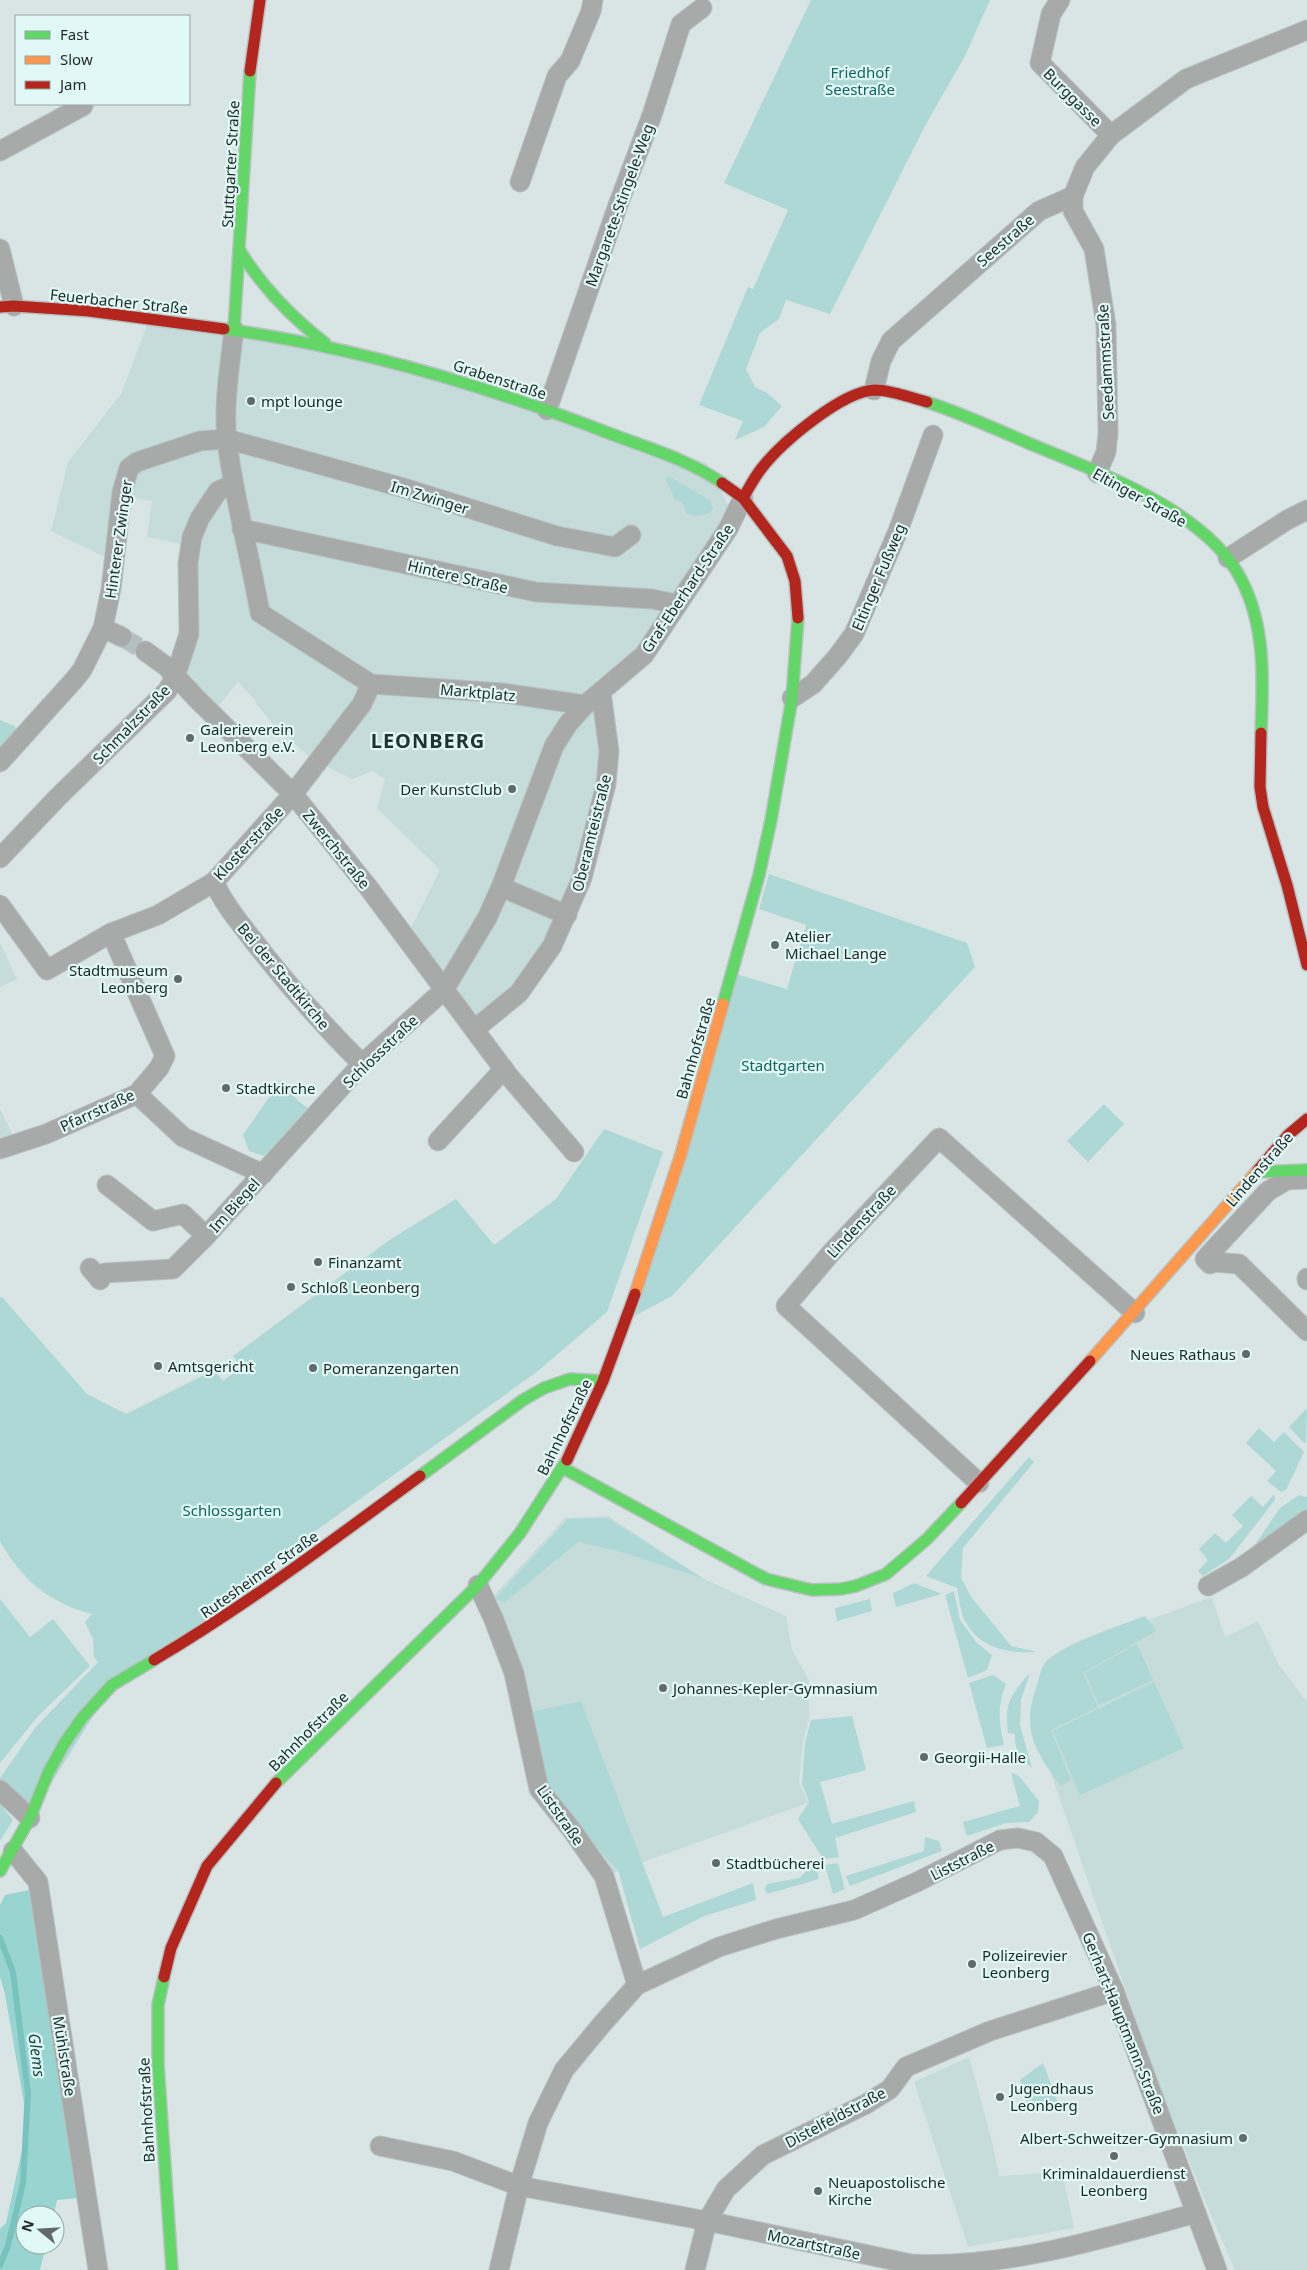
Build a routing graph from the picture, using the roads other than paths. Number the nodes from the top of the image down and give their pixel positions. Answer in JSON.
{"nodes":[{"id":1,"x":260,"y":0,"type":"edge"},
{"id":2,"x":593,"y":0,"type":"edge"},
{"id":3,"x":1060,"y":0,"type":"edge"},
{"id":4,"x":702,"y":8,"type":"dead end"},
{"id":5,"x":1307,"y":31,"type":"edge"},
{"id":6,"x":83,"y":106,"type":"dead end"},
{"id":7,"x":1111,"y":135,"type":"junction"},
{"id":8,"x":0,"y":151,"type":"edge"},
{"id":9,"x":520,"y":182,"type":"dead end"},
{"id":10,"x":1073,"y":196,"type":"junction"},
{"id":11,"x":0,"y":249,"type":"edge"},
{"id":12,"x":240,"y":251,"type":"junction"},
{"id":13,"x":7,"y":306,"type":"edge"},
{"id":14,"x":234,"y":330,"type":"junction"},
{"id":15,"x":331,"y":348,"type":"junction"},
{"id":16,"x":874,"y":390,"type":"junction"},
{"id":17,"x":547,"y":410,"type":"junction"},
{"id":18,"x":933,"y":435,"type":"dead end"},
{"id":19,"x":227,"y":439,"type":"junction"},
{"id":20,"x":1097,"y":473,"type":"junction"},
{"id":21,"x":234,"y":484,"type":"junction"},
{"id":22,"x":743,"y":498,"type":"junction"},
{"id":23,"x":1307,"y":510,"type":"edge"},
{"id":24,"x":251,"y":531,"type":"junction"},
{"id":25,"x":631,"y":535,"type":"dead end"},
{"id":26,"x":1228,"y":558,"type":"junction"},
{"id":27,"x":677,"y":604,"type":"junction"},
{"id":28,"x":101,"y":632,"type":"junction"},
{"id":29,"x":122,"y":637,"type":"tunnel mouth"},
{"id":30,"x":145,"y":651,"type":"tunnel mouth"},
{"id":31,"x":175,"y":676,"type":"junction"},
{"id":32,"x":371,"y":684,"type":"junction"},
{"id":33,"x":601,"y":692,"type":"junction"},
{"id":34,"x":792,"y":698,"type":"junction"},
{"id":35,"x":586,"y":705,"type":"junction"},
{"id":36,"x":0,"y":762,"type":"edge"},
{"id":37,"x":293,"y":794,"type":"junction"},
{"id":38,"x":0,"y":858,"type":"edge"},
{"id":39,"x":214,"y":882,"type":"junction"},
{"id":40,"x":501,"y":887,"type":"junction"},
{"id":41,"x":0,"y":906,"type":"edge"},
{"id":42,"x":567,"y":915,"type":"junction"},
{"id":43,"x":111,"y":933,"type":"junction"},
{"id":44,"x":1307,"y":965,"type":"edge"},
{"id":45,"x":444,"y":990,"type":"junction"},
{"id":46,"x":476,"y":1030,"type":"junction"},
{"id":47,"x":362,"y":1064,"type":"junction"},
{"id":48,"x":504,"y":1069,"type":"junction"},
{"id":49,"x":137,"y":1094,"type":"junction"},
{"id":50,"x":1307,"y":1119,"type":"edge"},
{"id":51,"x":438,"y":1141,"type":"dead end"},
{"id":52,"x":0,"y":1150,"type":"edge"},
{"id":53,"x":574,"y":1152,"type":"dead end"},
{"id":54,"x":1307,"y":1170,"type":"edge"},
{"id":55,"x":1256,"y":1172,"type":"junction"},
{"id":56,"x":263,"y":1174,"type":"junction"},
{"id":57,"x":1307,"y":1179,"type":"edge"},
{"id":58,"x":107,"y":1185,"type":"dead end"},
{"id":59,"x":206,"y":1236,"type":"junction"},
{"id":60,"x":90,"y":1268,"type":"dead end"},
{"id":61,"x":1135,"y":1312,"type":"junction"},
{"id":62,"x":1307,"y":1331,"type":"edge"},
{"id":63,"x":603,"y":1381,"type":"junction"},
{"id":64,"x":563,"y":1468,"type":"junction"},
{"id":65,"x":979,"y":1483,"type":"junction"},
{"id":66,"x":1307,"y":1520,"type":"edge"},
{"id":67,"x":478,"y":1585,"type":"junction"},
{"id":68,"x":1208,"y":1586,"type":"dead end"},
{"id":69,"x":0,"y":1790,"type":"edge"},
{"id":70,"x":30,"y":1818,"type":"junction"},
{"id":71,"x":1036,"y":1842,"type":"joint"},
{"id":72,"x":13,"y":1851,"type":"junction"},
{"id":73,"x":0,"y":1871,"type":"edge"},
{"id":74,"x":637,"y":1985,"type":"junction"},
{"id":75,"x":1114,"y":1991,"type":"junction"},
{"id":76,"x":380,"y":2146,"type":"dead end"},
{"id":77,"x":519,"y":2186,"type":"junction"},
{"id":78,"x":1196,"y":2212,"type":"junction"},
{"id":79,"x":707,"y":2221,"type":"junction"},
{"id":80,"x":98,"y":2270,"type":"edge"},
{"id":81,"x":172,"y":2270,"type":"edge"},
{"id":82,"x":499,"y":2270,"type":"edge"},
{"id":83,"x":695,"y":2270,"type":"edge"},
{"id":84,"x":1218,"y":2270,"type":"edge"}],
"edges":[{"from":1,"to":12,"type":"street","name":"Stuttgarter Straße"},
{"from":2,"to":9,"type":"street"},
{"from":3,"to":7,"type":"street","name":"Burggasse"},
{"from":4,"to":17,"type":"street","name":"Margarete-Stingele-Weg"},
{"from":5,"to":7,"type":"street"},
{"from":6,"to":8,"type":"street"},
{"from":7,"to":10,"type":"street"},
{"from":10,"to":16,"type":"street","name":"Seestraße"},
{"from":10,"to":20,"type":"street","name":"Seedammstraße"},
{"from":11,"to":13,"type":"street"},
{"from":12,"to":14,"type":"street","name":"Stuttgarter Straße"},
{"from":12,"to":15,"type":"street"},
{"from":13,"to":14,"type":"street","name":"Feuerbacher Straße"},
{"from":14,"to":15,"type":"street","name":"Grabenstraße"},
{"from":14,"to":19,"type":"street","name":"Marktplatz"},
{"from":15,"to":17,"type":"street","name":"Grabenstraße"},
{"from":16,"to":20,"type":"street","name":"Eltinger Straße"},
{"from":16,"to":22,"type":"street"},
{"from":17,"to":22,"type":"street","name":"Grabenstraße"},
{"from":18,"to":34,"type":"street","name":"Eltinger Fußweg"},
{"from":19,"to":21,"type":"street","name":"Marktplatz"},
{"from":19,"to":25,"type":"street","name":"Im Zwinger"},
{"from":19,"to":28,"type":"street","name":"Hinterer Zwinger"},
{"from":20,"to":26,"type":"street","name":"Eltinger Straße"},
{"from":21,"to":24,"type":"street","name":"Marktplatz"},
{"from":21,"to":31,"type":"street","name":"Schmalzstraße"},
{"from":22,"to":27,"type":"street","name":"Graf-Eberhard-Straße"},
{"from":22,"to":34,"type":"street","name":"Bahnhofstraße"},
{"from":23,"to":26,"type":"street"},
{"from":24,"to":27,"type":"street","name":"Hintere Straße"},
{"from":24,"to":32,"type":"street","name":"Marktplatz"},
{"from":26,"to":44,"type":"street","name":"Eltinger Straße"},
{"from":27,"to":33,"type":"street","name":"Graf-Eberhard-Straße"},
{"from":28,"to":29,"type":"street"},
{"from":28,"to":36,"type":"street","name":"Hinterer Zwinger"},
{"from":30,"to":31,"type":"street","name":"Zwerchstraße"},
{"from":31,"to":37,"type":"street","name":"Zwerchstraße"},
{"from":31,"to":38,"type":"street","name":"Schmalzstraße"},
{"from":32,"to":35,"type":"street","name":"Marktplatz"},
{"from":32,"to":37,"type":"street","name":"Klosterstraße"},
{"from":33,"to":35,"type":"street"},
{"from":33,"to":42,"type":"street","name":"Oberamteistraße"},
{"from":34,"to":63,"type":"street","name":"Bahnhofstraße"},
{"from":35,"to":40,"type":"street","name":"Schlossstraße"},
{"from":37,"to":39,"type":"street","name":"Klosterstraße"},
{"from":37,"to":45,"type":"street","name":"Zwerchstraße"},
{"from":39,"to":43,"type":"street","name":"Klosterstraße"},
{"from":39,"to":47,"type":"street","name":"Bei der Stadtkirche"},
{"from":40,"to":42,"type":"street"},
{"from":40,"to":45,"type":"street","name":"Schlossstraße"},
{"from":41,"to":43,"type":"street","name":"Klosterstraße"},
{"from":42,"to":46,"type":"street","name":"Oberamteistraße"},
{"from":43,"to":49,"type":"street","name":"Pfarrstraße"},
{"from":45,"to":46,"type":"street","name":"Zwerchstraße"},
{"from":45,"to":47,"type":"street","name":"Schlossstraße"},
{"from":46,"to":48,"type":"street","name":"Zwerchstraße"},
{"from":47,"to":56,"type":"street","name":"Schlossstraße"},
{"from":48,"to":51,"type":"street"},
{"from":48,"to":53,"type":"street","name":"Zwerchstraße"},
{"from":49,"to":52,"type":"street","name":"Pfarrstraße"},
{"from":49,"to":56,"type":"street"},
{"from":50,"to":55,"type":"street","name":"Lindenstraße"},
{"from":54,"to":55,"type":"street"},
{"from":55,"to":61,"type":"street","name":"Lindenstraße"},
{"from":56,"to":59,"type":"street","name":"Im Biegel"},
{"from":57,"to":62,"type":"street"},
{"from":58,"to":59,"type":"street","name":"Im Biegel"},
{"from":59,"to":60,"type":"street","name":"Im Biegel"},
{"from":61,"to":65,"type":"street","name":"Lindenstraße"},
{"from":61,"to":65,"type":"street","name":"Lindenstraße"},
{"from":63,"to":64,"type":"street","name":"Bahnhofstraße"},
{"from":63,"to":70,"type":"street","name":"Rutesheimer Straße"},
{"from":64,"to":65,"type":"street","name":"Lindenstraße"},
{"from":64,"to":67,"type":"street","name":"Bahnhofstraße"},
{"from":66,"to":68,"type":"street"},
{"from":67,"to":74,"type":"street","name":"Liststraße"},
{"from":67,"to":81,"type":"street","name":"Bahnhofstraße"},
{"from":69,"to":70,"type":"street"},
{"from":70,"to":72,"type":"street","name":"Rutesheimer Straße"},
{"from":71,"to":74,"type":"street","name":"Liststraße"},
{"from":71,"to":75,"type":"street","name":"Gerhart-Hauptmann-Straße"},
{"from":72,"to":73,"type":"street","name":"Rutesheimer Straße"},
{"from":72,"to":80,"type":"street","name":"Mühlstraße"},
{"from":74,"to":77,"type":"street","name":"Liststraße"},
{"from":75,"to":78,"type":"street","name":"Gerhart-Hauptmann-Straße"},
{"from":75,"to":79,"type":"street","name":"Distelfeldstraße"},
{"from":76,"to":77,"type":"street"},
{"from":77,"to":79,"type":"street","name":"Mozartstraße"},
{"from":77,"to":82,"type":"street","name":"Liststraße"},
{"from":78,"to":79,"type":"street","name":"Mozartstraße"},
{"from":78,"to":84,"type":"street","name":"Gerhart-Hauptmann-Straße"},
{"from":79,"to":83,"type":"street","name":"Distelfeldstraße"}]}
